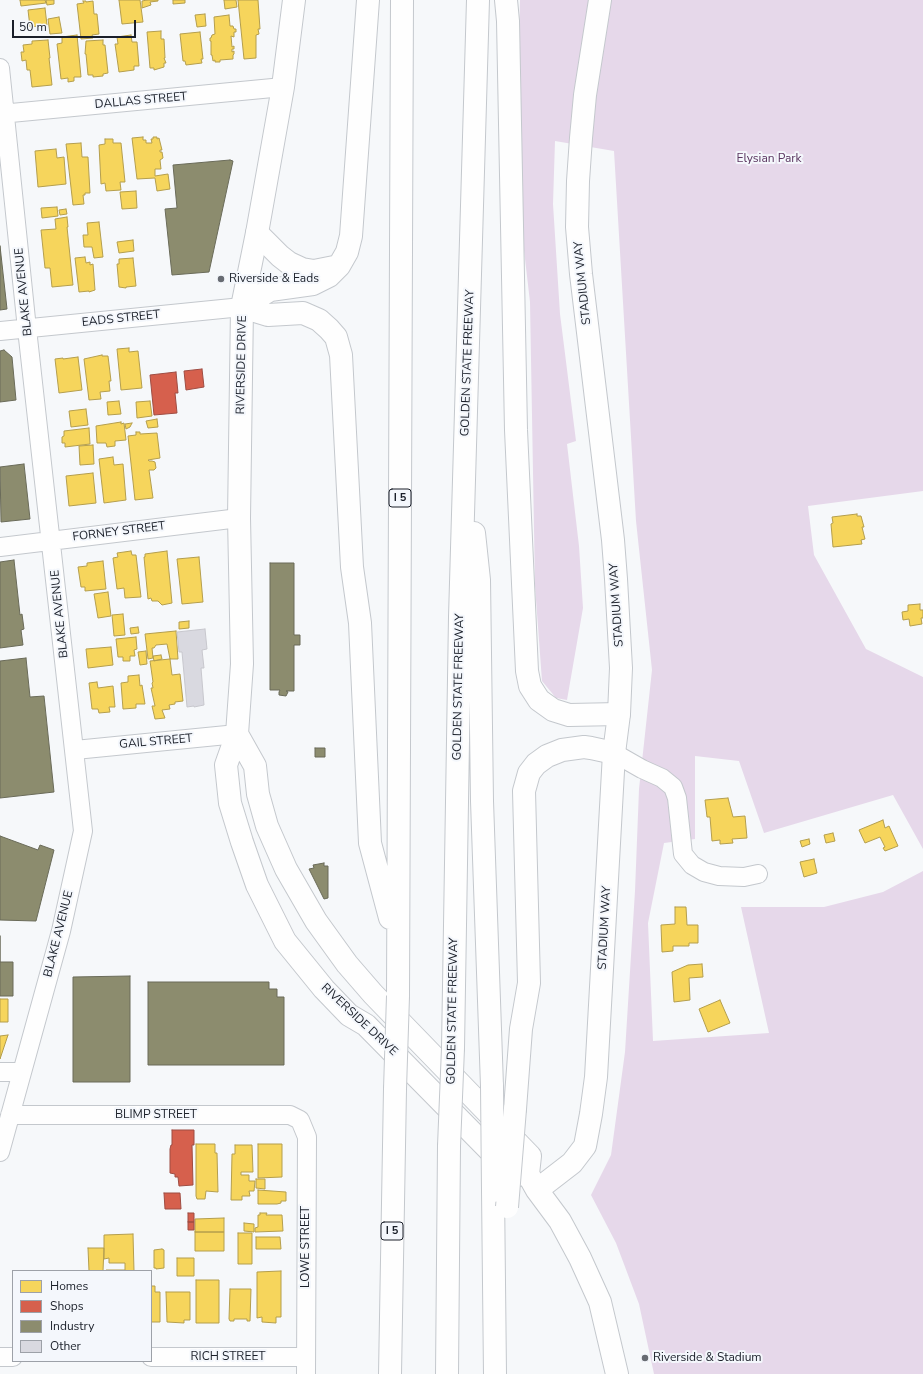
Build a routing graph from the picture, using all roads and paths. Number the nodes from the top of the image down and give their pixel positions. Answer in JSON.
{"nodes":[{"id":1,"x":294,"y":0,"type":"edge"},
{"id":2,"x":368,"y":0,"type":"edge"},
{"id":3,"x":402,"y":0,"type":"edge"},
{"id":4,"x":478,"y":0,"type":"edge"},
{"id":5,"x":506,"y":0,"type":"edge"},
{"id":6,"x":600,"y":0,"type":"edge"},
{"id":7,"x":0,"y":68,"type":"edge"},
{"id":8,"x":283,"y":87,"type":"junction"},
{"id":9,"x":2,"y":114,"type":"edge"},
{"id":10,"x":257,"y":233,"type":"junction"},
{"id":11,"x":339,"y":266,"type":"junction"},
{"id":12,"x":242,"y":307,"type":"junction"},
{"id":13,"x":27,"y":329,"type":"junction"},
{"id":14,"x":0,"y":331,"type":"edge"},
{"id":15,"x":466,"y":460,"type":"junction"},
{"id":16,"x":239,"y":518,"type":"junction"},
{"id":17,"x":51,"y":540,"type":"junction"},
{"id":18,"x":0,"y":547,"type":"edge"},
{"id":19,"x":618,"y":714,"type":"junction"},
{"id":20,"x":237,"y":734,"type":"junction"},
{"id":21,"x":74,"y":750,"type":"junction"},
{"id":22,"x":614,"y":753,"type":"junction"},
{"id":23,"x":758,"y":874,"type":"dead end"},
{"id":24,"x":398,"y":946,"type":"junction"},
{"id":25,"x":0,"y":1072,"type":"edge"},
{"id":26,"x":22,"y":1072,"type":"junction"},
{"id":27,"x":10,"y":1115,"type":"junction"},
{"id":28,"x":300,"y":1120,"type":"joint"},
{"id":29,"x":0,"y":1152,"type":"edge"},
{"id":30,"x":532,"y":1182,"type":"junction"},
{"id":31,"x":0,"y":1357,"type":"edge"},
{"id":32,"x":12,"y":1357,"type":"edge"},
{"id":33,"x":152,"y":1357,"type":"edge"},
{"id":34,"x":306,"y":1366,"type":"edge"},
{"id":35,"x":390,"y":1374,"type":"edge"},
{"id":36,"x":447,"y":1374,"type":"edge"},
{"id":37,"x":495,"y":1374,"type":"edge"},
{"id":38,"x":506,"y":1374,"type":"edge"},
{"id":39,"x":618,"y":1374,"type":"edge"}],
"edges":[{"from":1,"to":8,"type":"main road","name":"RIVERSIDE DRIVE"},
{"from":2,"to":11,"type":"main road"},
{"from":3,"to":24,"type":"main road","number":"I 5"},
{"from":4,"to":15,"type":"main road","name":"GOLDEN STATE FREEWAY"},
{"from":5,"to":19,"type":"main road"},
{"from":6,"to":19,"type":"main road","name":"STADIUM WAY"},
{"from":7,"to":9,"type":"street","name":"BLAKE AVENUE"},
{"from":8,"to":9,"type":"street","name":"DALLAS STREET"},
{"from":8,"to":10,"type":"main road","name":"RIVERSIDE DRIVE"},
{"from":9,"to":13,"type":"street","name":"BLAKE AVENUE"},
{"from":10,"to":11,"type":"main road"},
{"from":10,"to":12,"type":"main road","name":"RIVERSIDE DRIVE"},
{"from":11,"to":12,"type":"main road"},
{"from":12,"to":13,"type":"street","name":"EADS STREET"},
{"from":12,"to":16,"type":"main road","name":"RIVERSIDE DRIVE"},
{"from":12,"to":24,"type":"main road"},
{"from":13,"to":14,"type":"street","name":"EADS STREET"},
{"from":13,"to":17,"type":"street","name":"BLAKE AVENUE"},
{"from":15,"to":36,"type":"main road","name":"GOLDEN STATE FREEWAY","bridge":true},
{"from":15,"to":37,"type":"main road","bridge":true},
{"from":16,"to":17,"type":"street","name":"FORNEY STREET"},
{"from":16,"to":20,"type":"main road","name":"RIVERSIDE DRIVE"},
{"from":17,"to":18,"type":"street","name":"FORNEY STREET"},
{"from":17,"to":21,"type":"street","name":"BLAKE AVENUE"},
{"from":19,"to":22,"type":"main road","name":"STADIUM WAY"},
{"from":20,"to":21,"type":"street","name":"GAIL STREET"},
{"from":20,"to":30,"type":"main road","name":"RIVERSIDE DRIVE"},
{"from":20,"to":30,"type":"main road","name":"RIVERSIDE DRIVE"},
{"from":21,"to":26,"type":"street","name":"BLAKE AVENUE"},
{"from":22,"to":23,"type":"street"},
{"from":22,"to":30,"type":"main road","name":"STADIUM WAY"},
{"from":22,"to":38,"type":"main road","bridge":true},
{"from":24,"to":35,"type":"main road","number":"I 5","bridge":true},
{"from":25,"to":26,"type":"street"},
{"from":26,"to":27,"type":"street","name":"BLAKE AVENUE"},
{"from":27,"to":28,"type":"street","name":"BLIMP STREET"},
{"from":27,"to":29,"type":"street","name":"BLAKE AVENUE"},
{"from":28,"to":34,"type":"street","name":"LOWE STREET"},
{"from":30,"to":39,"type":"main road"},
{"from":31,"to":32,"type":"street"},
{"from":33,"to":34,"type":"street","name":"RICH STREET"}]}
